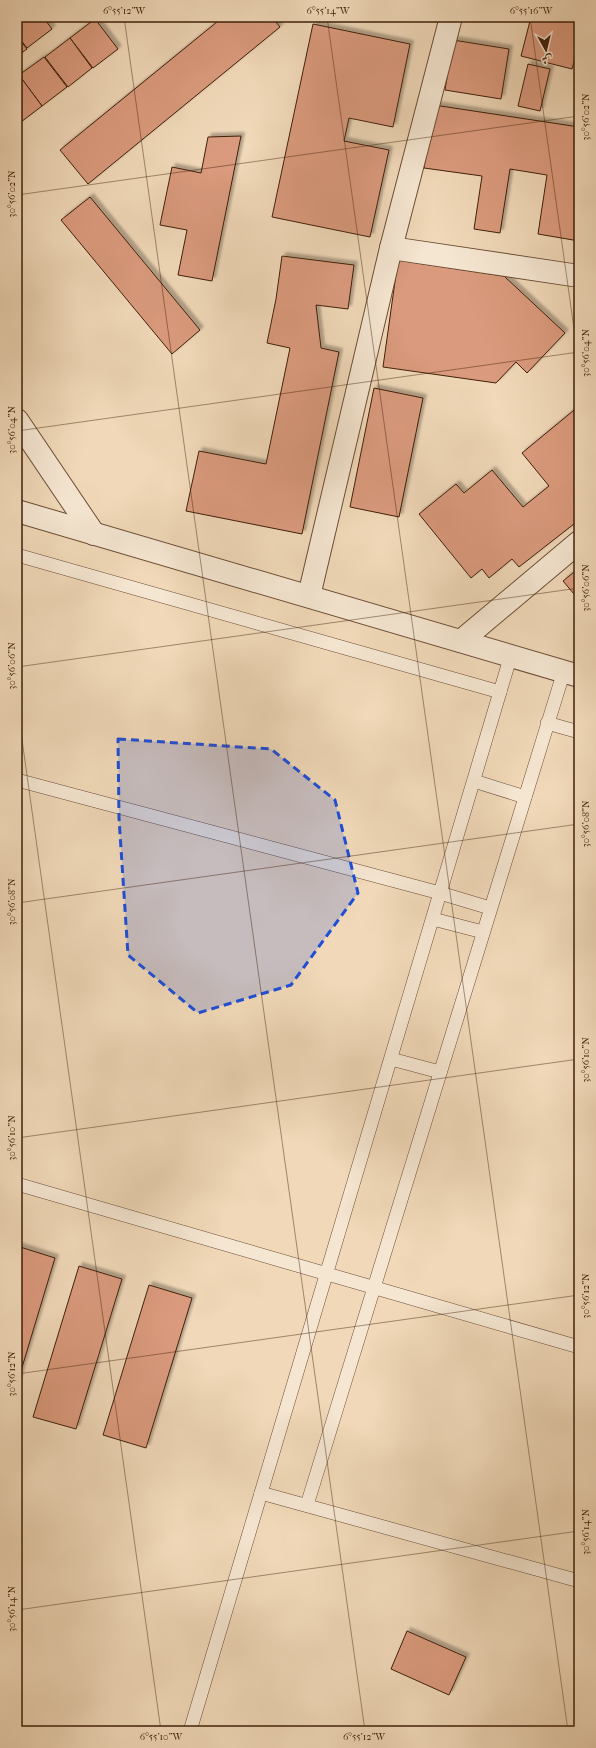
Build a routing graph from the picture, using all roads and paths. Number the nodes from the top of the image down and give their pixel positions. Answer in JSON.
{"nodes":[{"id":1,"x":450,"y":17,"type":"edge"},
{"id":2,"x":391,"y":248,"type":"junction"},
{"id":3,"x":579,"y":276,"type":"edge"},
{"id":4,"x":17,"y":420,"type":"edge"},
{"id":5,"x":17,"y":511,"type":"edge"},
{"id":6,"x":94,"y":534,"type":"junction"},
{"id":7,"x":579,"y":542,"type":"edge"},
{"id":8,"x":17,"y":555,"type":"edge"},
{"id":9,"x":309,"y":596,"type":"junction"},
{"id":10,"x":461,"y":641,"type":"junction"},
{"id":11,"x":511,"y":655,"type":"junction"},
{"id":12,"x":571,"y":673,"type":"edge"},
{"id":13,"x":500,"y":692,"type":"junction"},
{"id":14,"x":548,"y":723,"type":"junction"},
{"id":15,"x":579,"y":732,"type":"edge"},
{"id":16,"x":17,"y":780,"type":"edge"},
{"id":17,"x":474,"y":781,"type":"junction"},
{"id":18,"x":525,"y":797,"type":"junction"},
{"id":19,"x":440,"y":893,"type":"junction"},
{"id":20,"x":490,"y":908,"type":"junction"},
{"id":21,"x":433,"y":920,"type":"junction"},
{"id":22,"x":483,"y":932,"type":"junction"},
{"id":23,"x":391,"y":1059,"type":"junction"},
{"id":24,"x":440,"y":1072,"type":"junction"},
{"id":25,"x":17,"y":1184,"type":"edge"},
{"id":26,"x":326,"y":1274,"type":"junction"},
{"id":27,"x":373,"y":1287,"type":"junction"},
{"id":28,"x":579,"y":1347,"type":"edge"},
{"id":29,"x":261,"y":1493,"type":"junction"},
{"id":30,"x":307,"y":1505,"type":"junction"},
{"id":31,"x":579,"y":1581,"type":"edge"},
{"id":32,"x":190,"y":1731,"type":"edge"}],
"edges":[{"from":1,"to":2,"type":"street"},
{"from":2,"to":3,"type":"street"},
{"from":2,"to":9,"type":"street"},
{"from":4,"to":6,"type":"street"},
{"from":5,"to":6,"type":"street"},
{"from":6,"to":9,"type":"street"},
{"from":7,"to":10,"type":"street"},
{"from":8,"to":13,"type":"lane"},
{"from":9,"to":10,"type":"street"},
{"from":10,"to":11,"type":"street"},
{"from":11,"to":12,"type":"street"},
{"from":11,"to":13,"type":"lane"},
{"from":12,"to":14,"type":"lane"},
{"from":13,"to":17,"type":"lane"},
{"from":14,"to":15,"type":"lane"},
{"from":14,"to":18,"type":"lane"},
{"from":16,"to":19,"type":"lane"},
{"from":17,"to":18,"type":"lane"},
{"from":17,"to":19,"type":"lane"},
{"from":18,"to":20,"type":"lane"},
{"from":19,"to":20,"type":"lane"},
{"from":19,"to":21,"type":"lane"},
{"from":20,"to":22,"type":"lane"},
{"from":21,"to":22,"type":"lane"},
{"from":21,"to":23,"type":"lane"},
{"from":22,"to":24,"type":"lane"},
{"from":23,"to":24,"type":"lane"},
{"from":23,"to":26,"type":"lane"},
{"from":24,"to":27,"type":"lane"},
{"from":25,"to":26,"type":"lane"},
{"from":26,"to":27,"type":"lane"},
{"from":26,"to":29,"type":"lane"},
{"from":27,"to":28,"type":"lane"},
{"from":27,"to":30,"type":"lane"},
{"from":29,"to":30,"type":"lane"},
{"from":29,"to":32,"type":"lane"},
{"from":30,"to":31,"type":"lane"}]}
